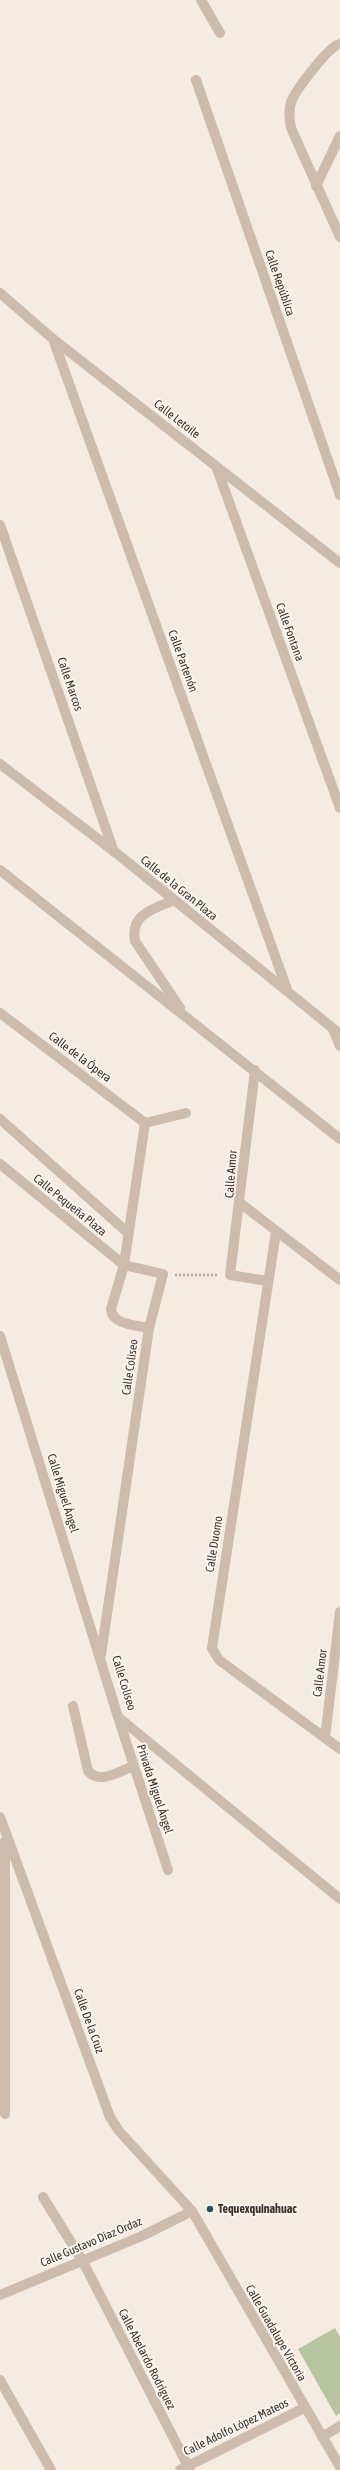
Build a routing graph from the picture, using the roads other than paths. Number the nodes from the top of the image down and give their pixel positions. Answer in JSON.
{"nodes":[{"id":1,"x":201,"y":0,"type":"edge"},
{"id":2,"x":220,"y":33,"type":"dead end"},
{"id":3,"x":340,"y":44,"type":"edge"},
{"id":4,"x":196,"y":80,"type":"dead end"},
{"id":5,"x":340,"y":136,"type":"edge"},
{"id":6,"x":316,"y":186,"type":"junction"},
{"id":7,"x":340,"y":237,"type":"edge"},
{"id":8,"x":0,"y":293,"type":"edge"},
{"id":9,"x":53,"y":338,"type":"junction"},
{"id":10,"x":216,"y":466,"type":"junction"},
{"id":11,"x":340,"y":496,"type":"edge"},
{"id":12,"x":0,"y":525,"type":"edge"},
{"id":13,"x":340,"y":563,"type":"edge"},
{"id":14,"x":0,"y":764,"type":"edge"},
{"id":15,"x":340,"y":808,"type":"edge"},
{"id":16,"x":115,"y":852,"type":"junction"},
{"id":17,"x":0,"y":870,"type":"edge"},
{"id":18,"x":174,"y":900,"type":"junction"},
{"id":19,"x":288,"y":992,"type":"junction"},
{"id":20,"x":0,"y":1013,"type":"edge"},
{"id":21,"x":186,"y":1016,"type":"junction"},
{"id":22,"x":336,"y":1031,"type":"edge"},
{"id":23,"x":340,"y":1046,"type":"edge"},
{"id":24,"x":255,"y":1070,"type":"junction"},
{"id":25,"x":186,"y":1113,"type":"dead end"},
{"id":26,"x":0,"y":1119,"type":"edge"},
{"id":27,"x":145,"y":1123,"type":"junction"},
{"id":28,"x":340,"y":1139,"type":"edge"},
{"id":29,"x":0,"y":1164,"type":"edge"},
{"id":30,"x":240,"y":1203,"type":"junction"},
{"id":31,"x":276,"y":1232,"type":"junction"},
{"id":32,"x":128,"y":1233,"type":"junction"},
{"id":33,"x":124,"y":1265,"type":"junction"},
{"id":34,"x":340,"y":1280,"type":"edge"},
{"id":35,"x":267,"y":1282,"type":"junction"},
{"id":36,"x":149,"y":1328,"type":"junction"},
{"id":37,"x":0,"y":1336,"type":"edge"},
{"id":38,"x":340,"y":1612,"type":"edge"},
{"id":39,"x":101,"y":1659,"type":"junction"},
{"id":40,"x":73,"y":1706,"type":"dead end"},
{"id":41,"x":118,"y":1717,"type":"junction"},
{"id":42,"x":325,"y":1738,"type":"junction"},
{"id":43,"x":340,"y":1749,"type":"edge"},
{"id":44,"x":134,"y":1766,"type":"junction"},
{"id":45,"x":0,"y":1817,"type":"edge"},
{"id":46,"x":2,"y":1833,"type":"edge"},
{"id":47,"x":168,"y":1870,"type":"dead end"},
{"id":48,"x":340,"y":1899,"type":"edge"},
{"id":49,"x":5,"y":2114,"type":"dead end"},
{"id":50,"x":43,"y":2197,"type":"dead end"},
{"id":51,"x":192,"y":2211,"type":"junction"},
{"id":52,"x":82,"y":2260,"type":"junction"},
{"id":53,"x":0,"y":2295,"type":"edge"},
{"id":54,"x":0,"y":2380,"type":"edge"},
{"id":55,"x":304,"y":2408,"type":"junction"},
{"id":56,"x":340,"y":2426,"type":"edge"},
{"id":57,"x":322,"y":2437,"type":"junction"},
{"id":58,"x":340,"y":2467,"type":"edge"},
{"id":59,"x":186,"y":2469,"type":"edge"},
{"id":60,"x":51,"y":2470,"type":"edge"}],
"edges":[{"from":1,"to":2,"type":"street"},
{"from":3,"to":6,"type":"street"},
{"from":4,"to":11,"type":"street","name":"Calle República"},
{"from":5,"to":6,"type":"street"},
{"from":6,"to":7,"type":"street"},
{"from":8,"to":9,"type":"street","name":"Calle Letoile"},
{"from":9,"to":10,"type":"street","name":"Calle Letoile"},
{"from":9,"to":19,"type":"street","name":"Calle Partenón"},
{"from":10,"to":13,"type":"street","name":"Calle Letoile"},
{"from":10,"to":15,"type":"street","name":"Calle Fontana"},
{"from":12,"to":16,"type":"street","name":"Calle Marcos"},
{"from":14,"to":16,"type":"street","name":"Calle de la Gran Plaza"},
{"from":16,"to":18,"type":"street","name":"Calle de la Gran Plaza"},
{"from":17,"to":21,"type":"street"},
{"from":18,"to":19,"type":"street","name":"Calle de la Gran Plaza"},
{"from":18,"to":21,"type":"street"},
{"from":19,"to":22,"type":"street","name":"Calle de la Gran Plaza"},
{"from":20,"to":27,"type":"street","name":"Calle de la Ópera"},
{"from":21,"to":24,"type":"street"},
{"from":22,"to":23,"type":"street"},
{"from":24,"to":28,"type":"street"},
{"from":24,"to":30,"type":"street","name":"Calle Amor"},
{"from":25,"to":27,"type":"street"},
{"from":26,"to":32,"type":"street"},
{"from":27,"to":32,"type":"street","name":"Calle Coliseo"},
{"from":29,"to":33,"type":"street","name":"Calle Pequeña Plaza"},
{"from":30,"to":31,"type":"street","name":"Calle Amor"},
{"from":30,"to":35,"type":"street"},
{"from":31,"to":34,"type":"street","name":"Calle Amor"},
{"from":31,"to":35,"type":"street","name":"Calle Duomo"},
{"from":32,"to":33,"type":"street","name":"Calle Coliseo"},
{"from":33,"to":36,"type":"street","name":"Calle Coliseo"},
{"from":33,"to":36,"type":"street","name":"Calle Coliseo"},
{"from":35,"to":42,"type":"street","name":"Calle Duomo"},
{"from":36,"to":39,"type":"street","name":"Calle Coliseo"},
{"from":37,"to":39,"type":"street","name":"Calle Miguel Ángel"},
{"from":38,"to":42,"type":"street","name":"Calle Amor"},
{"from":39,"to":41,"type":"street","name":"Calle Coliseo"},
{"from":40,"to":44,"type":"street"},
{"from":41,"to":44,"type":"street","name":"Privada Miguel Ángel"},
{"from":41,"to":48,"type":"street","name":"Calle Coliseo"},
{"from":42,"to":43,"type":"street","name":"Calle Duomo"},
{"from":44,"to":47,"type":"street","name":"Privada Miguel Ángel"},
{"from":45,"to":46,"type":"street","name":"Calle De la Cruz"},
{"from":46,"to":49,"type":"street"},
{"from":46,"to":51,"type":"street","name":"Calle De la Cruz"},
{"from":50,"to":52,"type":"street","name":"Calle Abelardo Rodríguez"},
{"from":51,"to":52,"type":"street","name":"Calle Gustavo Díaz Ordaz"},
{"from":51,"to":55,"type":"street","name":"Calle Guadalupe Victoria"},
{"from":52,"to":53,"type":"street","name":"Calle Gustavo Díaz Ordaz"},
{"from":52,"to":59,"type":"street","name":"Calle Abelardo Rodríguez"},
{"from":54,"to":60,"type":"street"},
{"from":55,"to":57,"type":"street","name":"Calle Guadalupe Victoria"},
{"from":55,"to":59,"type":"street","name":"Calle Adolfo López Mateos"},
{"from":56,"to":57,"type":"street"},
{"from":57,"to":58,"type":"street","name":"Calle Guadalupe Victoria"}]}
